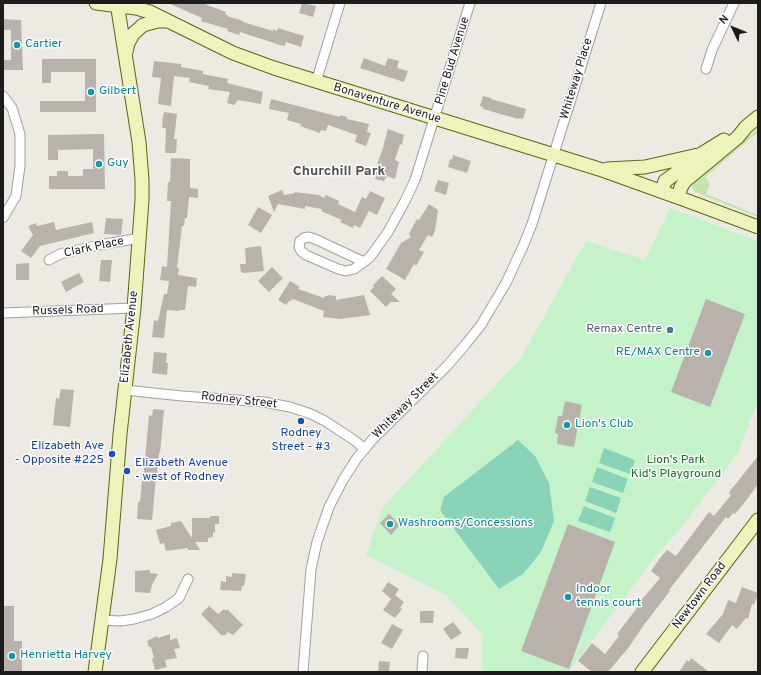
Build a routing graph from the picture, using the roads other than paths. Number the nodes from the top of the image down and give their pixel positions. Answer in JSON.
{"nodes":[{"id":1,"x":96,"y":3,"type":"edge"},
{"id":2,"x":340,"y":3,"type":"edge"},
{"id":3,"x":470,"y":3,"type":"edge"},
{"id":4,"x":601,"y":3,"type":"edge"},
{"id":5,"x":734,"y":3,"type":"edge"},
{"id":6,"x":117,"y":4,"type":"edge"},
{"id":7,"x":168,"y":22,"type":"junction"},
{"id":8,"x":125,"y":54,"type":"junction"},
{"id":9,"x":706,"y":69,"type":"dead end"},
{"id":10,"x":316,"y":82,"type":"junction"},
{"id":11,"x":3,"y":96,"type":"edge"},
{"id":12,"x":758,"y":117,"type":"edge"},
{"id":13,"x":435,"y":118,"type":"junction"},
{"id":14,"x":746,"y":127,"type":"junction"},
{"id":15,"x":703,"y":153,"type":"junction"},
{"id":16,"x":554,"y":155,"type":"junction"},
{"id":17,"x":599,"y":169,"type":"junction"},
{"id":18,"x":662,"y":191,"type":"junction"},
{"id":19,"x":678,"y":197,"type":"junction"},
{"id":20,"x":3,"y":218,"type":"edge"},
{"id":21,"x":758,"y":227,"type":"edge"},
{"id":22,"x":140,"y":238,"type":"junction"},
{"id":23,"x":49,"y":260,"type":"dead end"},
{"id":24,"x":364,"y":262,"type":"junction"},
{"id":25,"x":134,"y":308,"type":"junction"},
{"id":26,"x":3,"y":313,"type":"edge"},
{"id":27,"x":125,"y":390,"type":"junction"},
{"id":28,"x":365,"y":449,"type":"junction"},
{"id":29,"x":758,"y":520,"type":"edge"},
{"id":30,"x":188,"y":580,"type":"dead end"},
{"id":31,"x":101,"y":620,"type":"junction"},
{"id":32,"x":423,"y":656,"type":"dead end"},
{"id":33,"x":95,"y":672,"type":"edge"},
{"id":34,"x":303,"y":672,"type":"edge"},
{"id":35,"x":422,"y":672,"type":"edge"},
{"id":36,"x":642,"y":672,"type":"edge"}],
"edges":[{"from":1,"to":6,"type":"street","name":"Bonaventure Avenue"},
{"from":2,"to":10,"type":"street"},
{"from":3,"to":13,"type":"street","name":"Pine Bud Avenue"},
{"from":4,"to":16,"type":"street","name":"Whiteway Place"},
{"from":5,"to":9,"type":"street"},
{"from":6,"to":7,"type":"street","name":"Bonaventure Avenue"},
{"from":6,"to":8,"type":"street","name":"Elizabeth Avenue"},
{"from":7,"to":8,"type":"street"},
{"from":7,"to":10,"type":"street","name":"Bonaventure Avenue"},
{"from":8,"to":22,"type":"street","name":"Elizabeth Avenue"},
{"from":10,"to":13,"type":"street","name":"Bonaventure Avenue"},
{"from":11,"to":20,"type":"street"},
{"from":12,"to":14,"type":"street"},
{"from":13,"to":16,"type":"street","name":"Bonaventure Avenue"},
{"from":13,"to":24,"type":"street","name":"Pine Bud Avenue"},
{"from":14,"to":15,"type":"street"},
{"from":14,"to":19,"type":"street"},
{"from":15,"to":17,"type":"street"},
{"from":15,"to":18,"type":"street"},
{"from":16,"to":17,"type":"street","name":"Bonaventure Avenue"},
{"from":16,"to":28,"type":"street","name":"Whiteway Street"},
{"from":17,"to":18,"type":"street","name":"Bonaventure Avenue"},
{"from":18,"to":19,"type":"street","name":"Bonaventure Avenue"},
{"from":19,"to":21,"type":"street","name":"Bonaventure Avenue"},
{"from":22,"to":23,"type":"street","name":"Clark Place"},
{"from":22,"to":25,"type":"street","name":"Elizabeth Avenue"},
{"from":24,"to":24,"type":"street"},
{"from":25,"to":26,"type":"street","name":"Russels Road"},
{"from":25,"to":27,"type":"street","name":"Elizabeth Avenue"},
{"from":27,"to":28,"type":"street","name":"Rodney Street"},
{"from":27,"to":31,"type":"street","name":"Elizabeth Avenue"},
{"from":28,"to":34,"type":"street","name":"Whiteway Street"},
{"from":29,"to":36,"type":"street","name":"Newtown Road"},
{"from":30,"to":31,"type":"street"},
{"from":31,"to":33,"type":"street","name":"Elizabeth Avenue"},
{"from":32,"to":35,"type":"street"}]}
